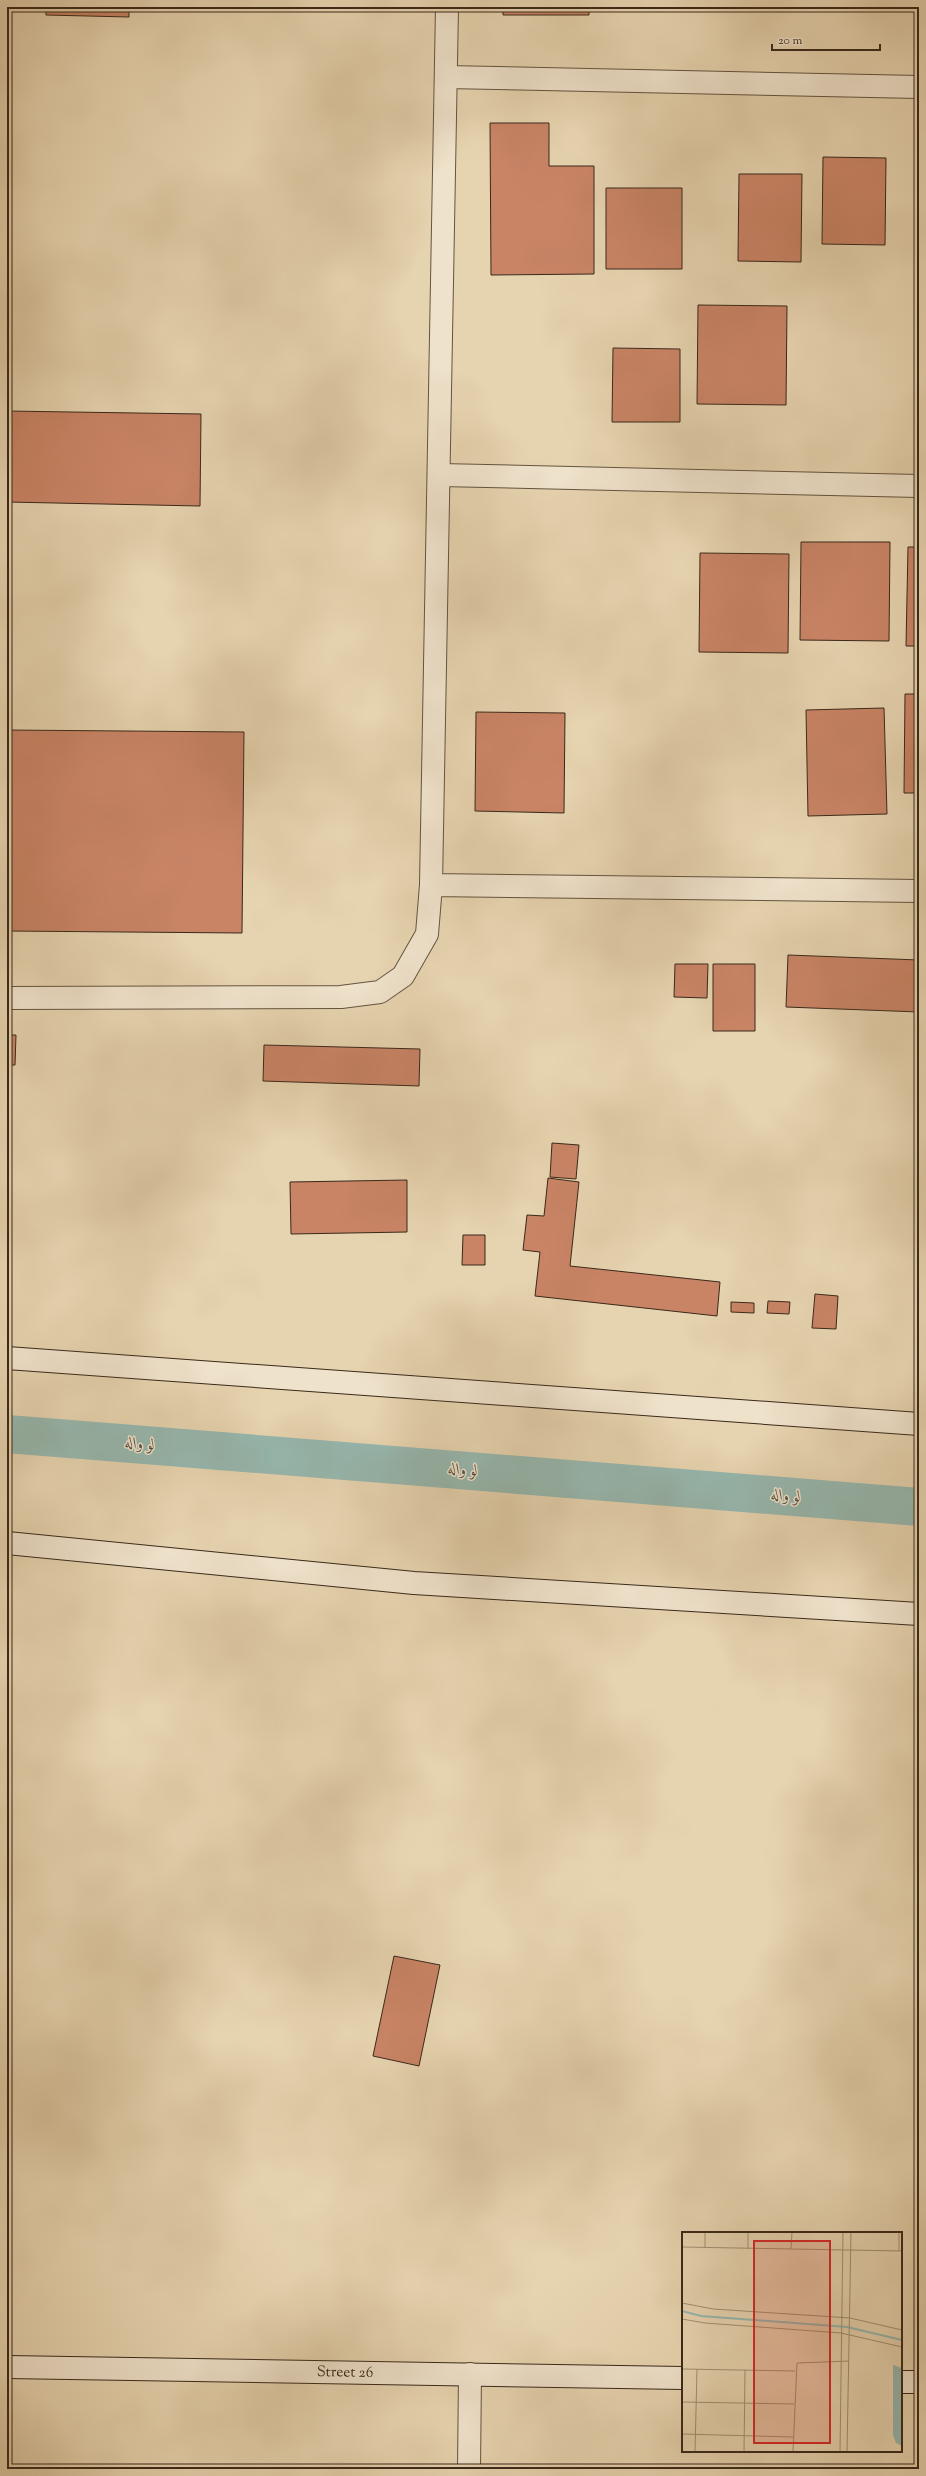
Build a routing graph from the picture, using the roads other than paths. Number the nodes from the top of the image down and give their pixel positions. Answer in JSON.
{"nodes":[{"id":1,"x":447,"y":7,"type":"edge"},
{"id":2,"x":446,"y":77,"type":"junction"},
{"id":3,"x":919,"y":87,"type":"edge"},
{"id":4,"x":440,"y":475,"type":"junction"},
{"id":5,"x":919,"y":486,"type":"edge"},
{"id":6,"x":431,"y":885,"type":"junction"},
{"id":7,"x":919,"y":891,"type":"edge"},
{"id":8,"x":7,"y":998,"type":"edge"},
{"id":9,"x":7,"y":1358,"type":"edge"},
{"id":10,"x":919,"y":1424,"type":"edge"},
{"id":11,"x":7,"y":1543,"type":"edge"},
{"id":12,"x":919,"y":1614,"type":"edge"},
{"id":13,"x":7,"y":2367,"type":"edge"},
{"id":14,"x":470,"y":2374,"type":"junction"},
{"id":15,"x":682,"y":2378,"type":"edge"},
{"id":16,"x":902,"y":2382,"type":"edge"},
{"id":17,"x":919,"y":2382,"type":"edge"},
{"id":18,"x":469,"y":2469,"type":"edge"}],
"edges":[{"from":1,"to":2,"type":"street"},
{"from":2,"to":3,"type":"street"},
{"from":2,"to":4,"type":"street"},
{"from":4,"to":5,"type":"street"},
{"from":4,"to":6,"type":"street"},
{"from":6,"to":7,"type":"street"},
{"from":6,"to":8,"type":"street"},
{"from":9,"to":10,"type":"street"},
{"from":11,"to":12,"type":"street"},
{"from":13,"to":14,"type":"street","name":"Street 26"},
{"from":14,"to":15,"type":"street","name":"Street 26"},
{"from":14,"to":18,"type":"street"},
{"from":16,"to":17,"type":"street"}]}
